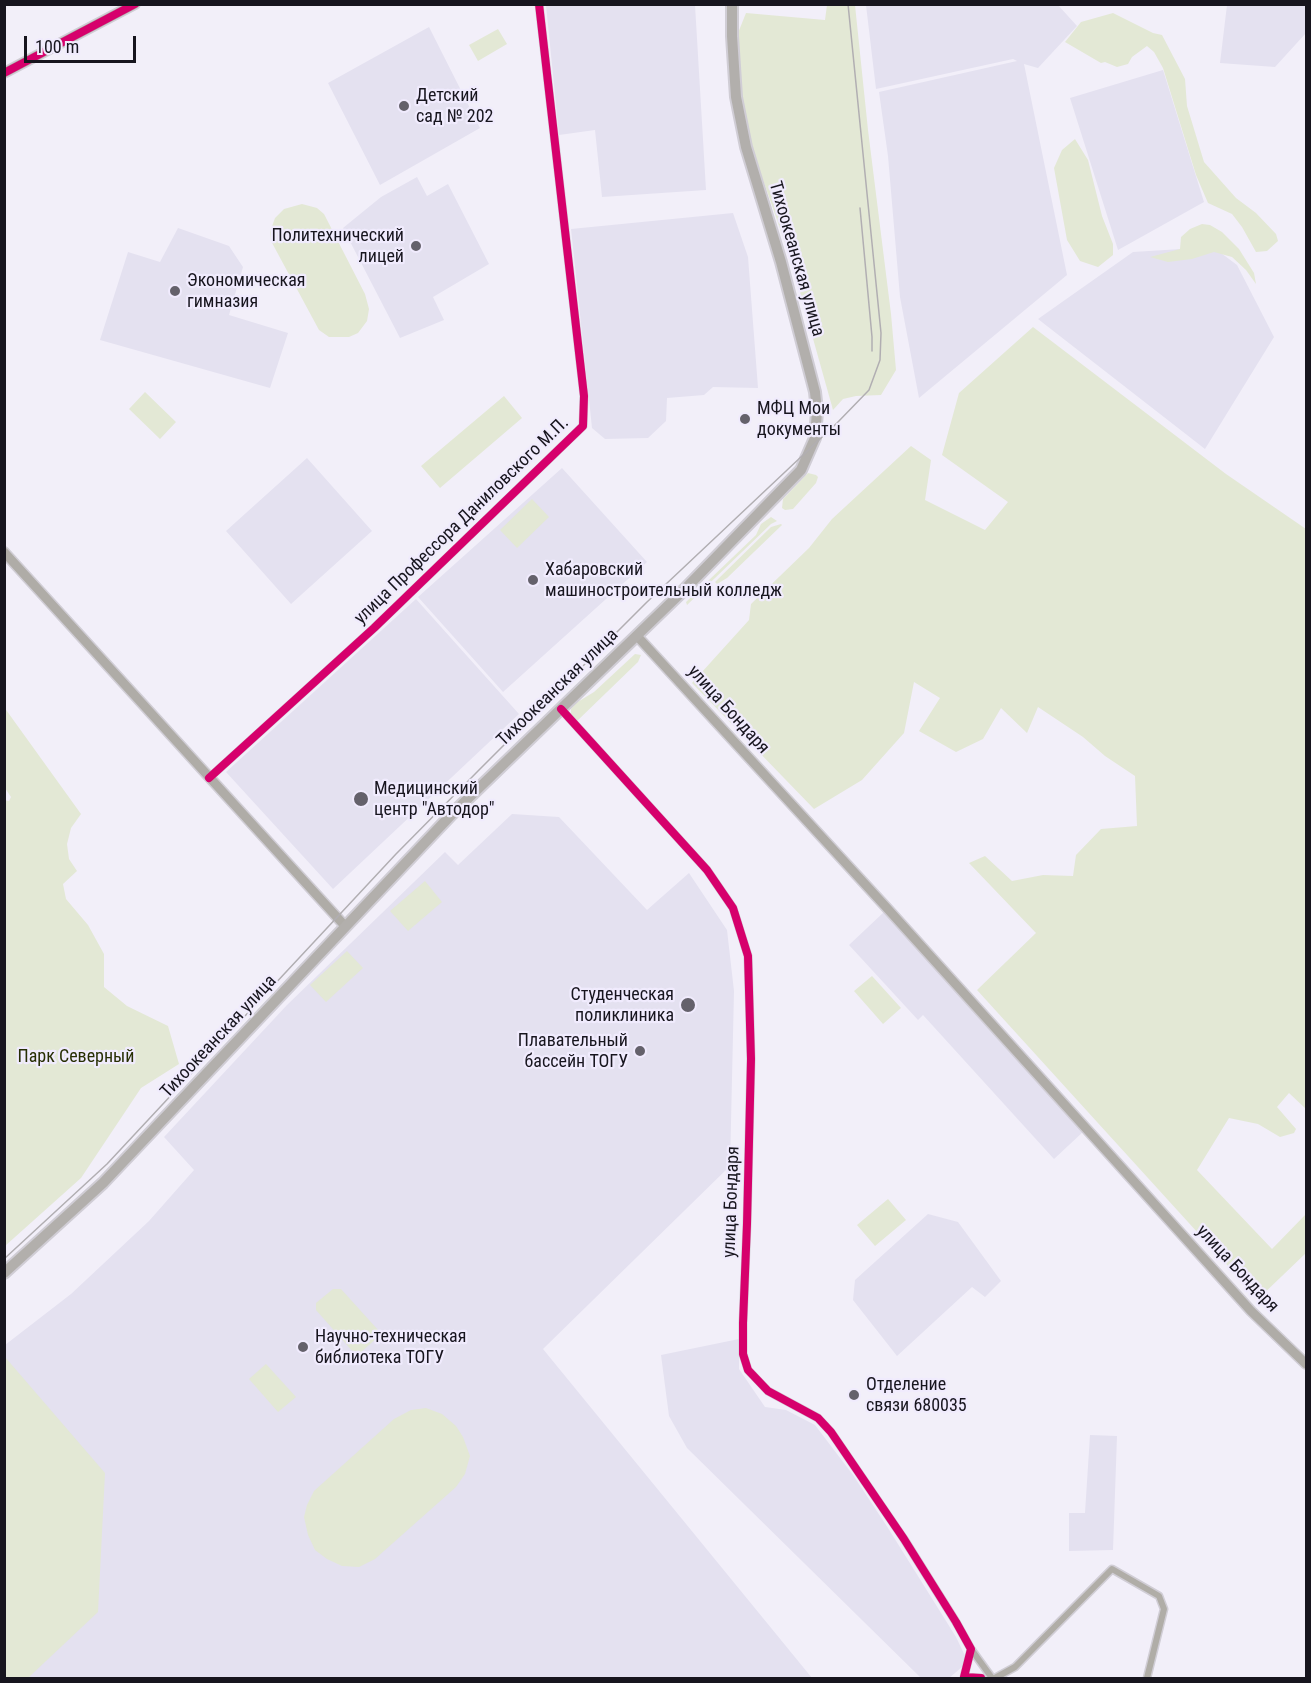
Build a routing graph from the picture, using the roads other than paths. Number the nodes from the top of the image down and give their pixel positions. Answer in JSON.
{"nodes":[{"id":1,"x":135,"y":4,"type":"edge"},
{"id":2,"x":539,"y":4,"type":"edge"},
{"id":3,"x":732,"y":4,"type":"edge"},
{"id":4,"x":4,"y":73,"type":"edge"},
{"id":5,"x":4,"y":552,"type":"edge"},
{"id":6,"x":637,"y":636,"type":"junction"},
{"id":7,"x":561,"y":709,"type":"junction"},
{"id":8,"x":209,"y":778,"type":"junction"},
{"id":9,"x":345,"y":926,"type":"junction"},
{"id":10,"x":4,"y":1273,"type":"edge"},
{"id":11,"x":1306,"y":1364,"type":"edge"},
{"id":12,"x":970,"y":1649,"type":"junction"},
{"id":13,"x":981,"y":1678,"type":"edge"},
{"id":14,"x":994,"y":1678,"type":"edge"},
{"id":15,"x":1147,"y":1678,"type":"edge"}],
"edges":[{"from":1,"to":4,"type":"main road"},
{"from":2,"to":8,"type":"street","name":"улица Профессора Даниловского М.П."},
{"from":3,"to":6,"type":"main road","name":"Тихоокеанская улица"},
{"from":5,"to":8,"type":"main road"},
{"from":6,"to":7,"type":"main road","name":"Тихоокеанская улица"},
{"from":6,"to":11,"type":"main road","name":"улица Бондаря"},
{"from":7,"to":9,"type":"main road","name":"Тихоокеанская улица"},
{"from":7,"to":12,"type":"street","name":"улица Бондаря"},
{"from":8,"to":9,"type":"main road"},
{"from":9,"to":10,"type":"main road","name":"Тихоокеанская улица"},
{"from":12,"to":13,"type":"street"},
{"from":12,"to":14,"type":"street","name":"улица Бондаря"},
{"from":14,"to":15,"type":"street"}]}
